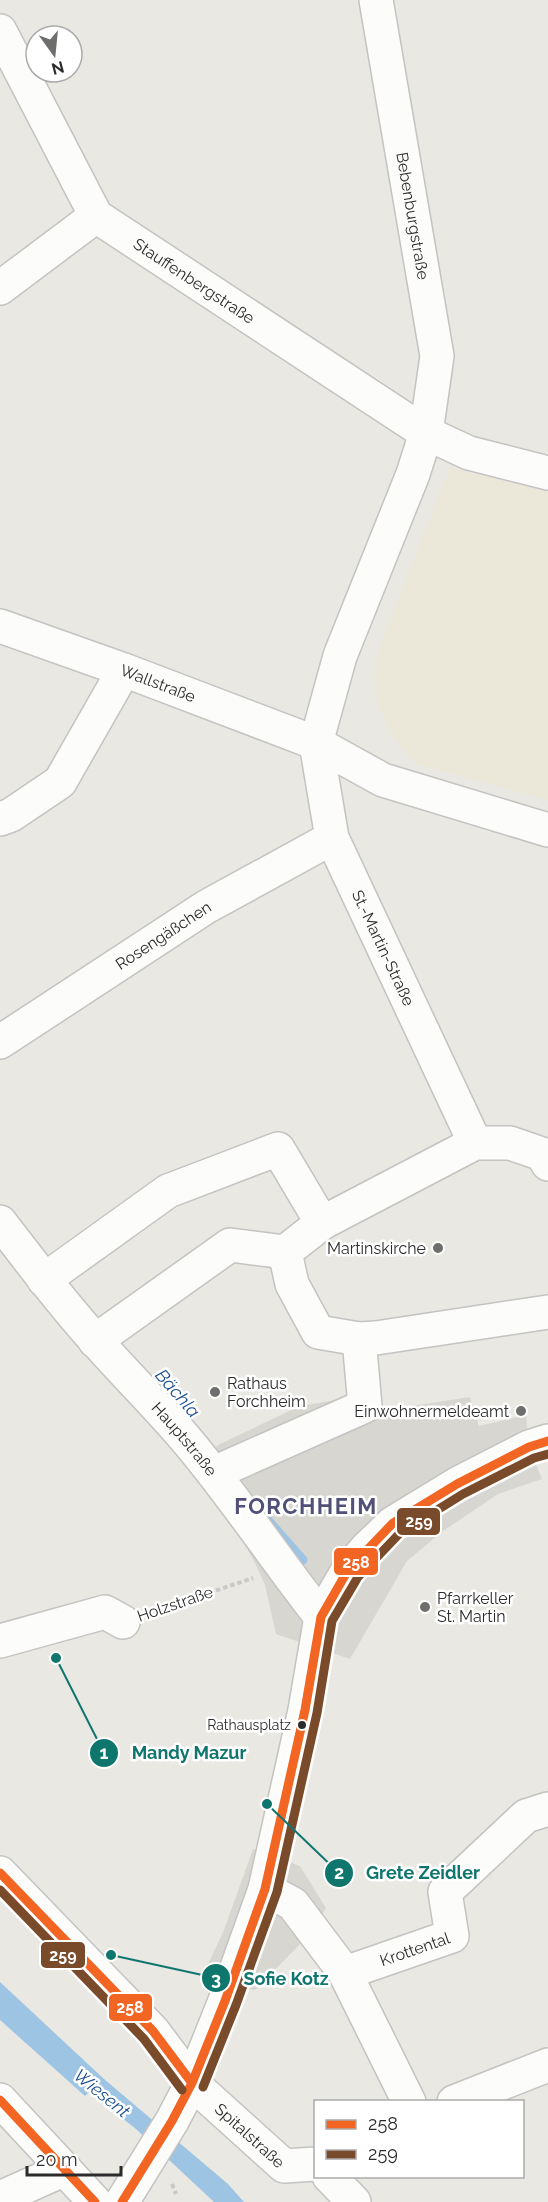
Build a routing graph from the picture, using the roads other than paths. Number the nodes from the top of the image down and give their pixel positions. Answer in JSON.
{"nodes":[{"id":1,"x":376,"y":0,"type":"edge"},
{"id":2,"x":0,"y":31,"type":"edge"},
{"id":3,"x":96,"y":216,"type":"junction"},
{"id":4,"x":0,"y":288,"type":"edge"},
{"id":5,"x":426,"y":433,"type":"junction"},
{"id":6,"x":548,"y":473,"type":"edge"},
{"id":7,"x":0,"y":626,"type":"edge"},
{"id":8,"x":124,"y":670,"type":"junction"},
{"id":9,"x":316,"y":743,"type":"junction"},
{"id":10,"x":0,"y":819,"type":"edge"},
{"id":11,"x":548,"y":830,"type":"edge"},
{"id":12,"x":332,"y":838,"type":"junction"},
{"id":13,"x":0,"y":1042,"type":"edge"},
{"id":14,"x":475,"y":1143,"type":"junction"},
{"id":15,"x":548,"y":1164,"type":"edge"},
{"id":16,"x":0,"y":1223,"type":"edge"},
{"id":17,"x":322,"y":1223,"type":"junction"},
{"id":18,"x":285,"y":1252,"type":"junction"},
{"id":19,"x":45,"y":1280,"type":"junction"},
{"id":20,"x":548,"y":1312,"type":"edge"},
{"id":21,"x":359,"y":1338,"type":"junction"},
{"id":22,"x":95,"y":1341,"type":"junction"},
{"id":23,"x":548,"y":1441,"type":"edge"},
{"id":24,"x":214,"y":1473,"type":"junction"},
{"id":25,"x":321,"y":1617,"type":"junction"},
{"id":26,"x":123,"y":1622,"type":"road end"},
{"id":27,"x":0,"y":1641,"type":"edge"},
{"id":28,"x":548,"y":1809,"type":"edge"},
{"id":29,"x":0,"y":1873,"type":"edge"},
{"id":30,"x":265,"y":1889,"type":"junction"},
{"id":31,"x":345,"y":1972,"type":"junction"},
{"id":32,"x":548,"y":2065,"type":"edge"},
{"id":33,"x":192,"y":2084,"type":"junction"},
{"id":34,"x":0,"y":2100,"type":"edge"},
{"id":35,"x":408,"y":2100,"type":"edge"},
{"id":36,"x":459,"y":2100,"type":"edge"},
{"id":37,"x":314,"y":2164,"type":"edge"},
{"id":38,"x":65,"y":2169,"type":"junction"},
{"id":39,"x":331,"y":2178,"type":"edge"},
{"id":40,"x":0,"y":2198,"type":"edge"},
{"id":41,"x":95,"y":2202,"type":"edge"},
{"id":42,"x":122,"y":2202,"type":"edge"},
{"id":43,"x":354,"y":2202,"type":"edge"}],
"edges":[{"from":1,"to":5,"type":"street","name":"Bebenburgstraße"},
{"from":2,"to":3,"type":"street","name":"Stauffenbergstraße"},
{"from":3,"to":4,"type":"street"},
{"from":3,"to":5,"type":"street","name":"Stauffenbergstraße"},
{"from":5,"to":6,"type":"street","name":"Stauffenbergstraße"},
{"from":5,"to":9,"type":"street"},
{"from":7,"to":8,"type":"street","name":"Wallstraße"},
{"from":8,"to":9,"type":"street","name":"Wallstraße"},
{"from":8,"to":10,"type":"street"},
{"from":9,"to":11,"type":"street","name":"Wallstraße"},
{"from":9,"to":12,"type":"street","name":"St.-Martin-Straße"},
{"from":12,"to":13,"type":"street","name":"Rosengäßchen"},
{"from":12,"to":14,"type":"street","name":"St.-Martin-Straße"},
{"from":14,"to":15,"type":"street"},
{"from":14,"to":17,"type":"street"},
{"from":16,"to":19,"type":"street","name":"Hauptstraße"},
{"from":17,"to":18,"type":"street"},
{"from":17,"to":19,"type":"street"},
{"from":18,"to":21,"type":"street"},
{"from":18,"to":22,"type":"street"},
{"from":19,"to":22,"type":"street","name":"Hauptstraße"},
{"from":20,"to":21,"type":"street"},
{"from":21,"to":24,"type":"street"},
{"from":22,"to":24,"type":"street","name":"Hauptstraße"},
{"from":23,"to":25,"type":"street"},
{"from":24,"to":25,"type":"street","name":"Hauptstraße"},
{"from":25,"to":30,"type":"street"},
{"from":26,"to":27,"type":"street","name":"Holzstraße"},
{"from":28,"to":31,"type":"street","name":"Krottental"},
{"from":29,"to":33,"type":"street","name":"Spitalstraße"},
{"from":30,"to":31,"type":"street"},
{"from":30,"to":33,"type":"street"},
{"from":31,"to":35,"type":"street"},
{"from":32,"to":36,"type":"street"},
{"from":33,"to":37,"type":"street","name":"Spitalstraße"},
{"from":33,"to":42,"type":"street"},
{"from":34,"to":38,"type":"street"},
{"from":38,"to":40,"type":"street"},
{"from":38,"to":41,"type":"street"},
{"from":39,"to":43,"type":"street"}]}
